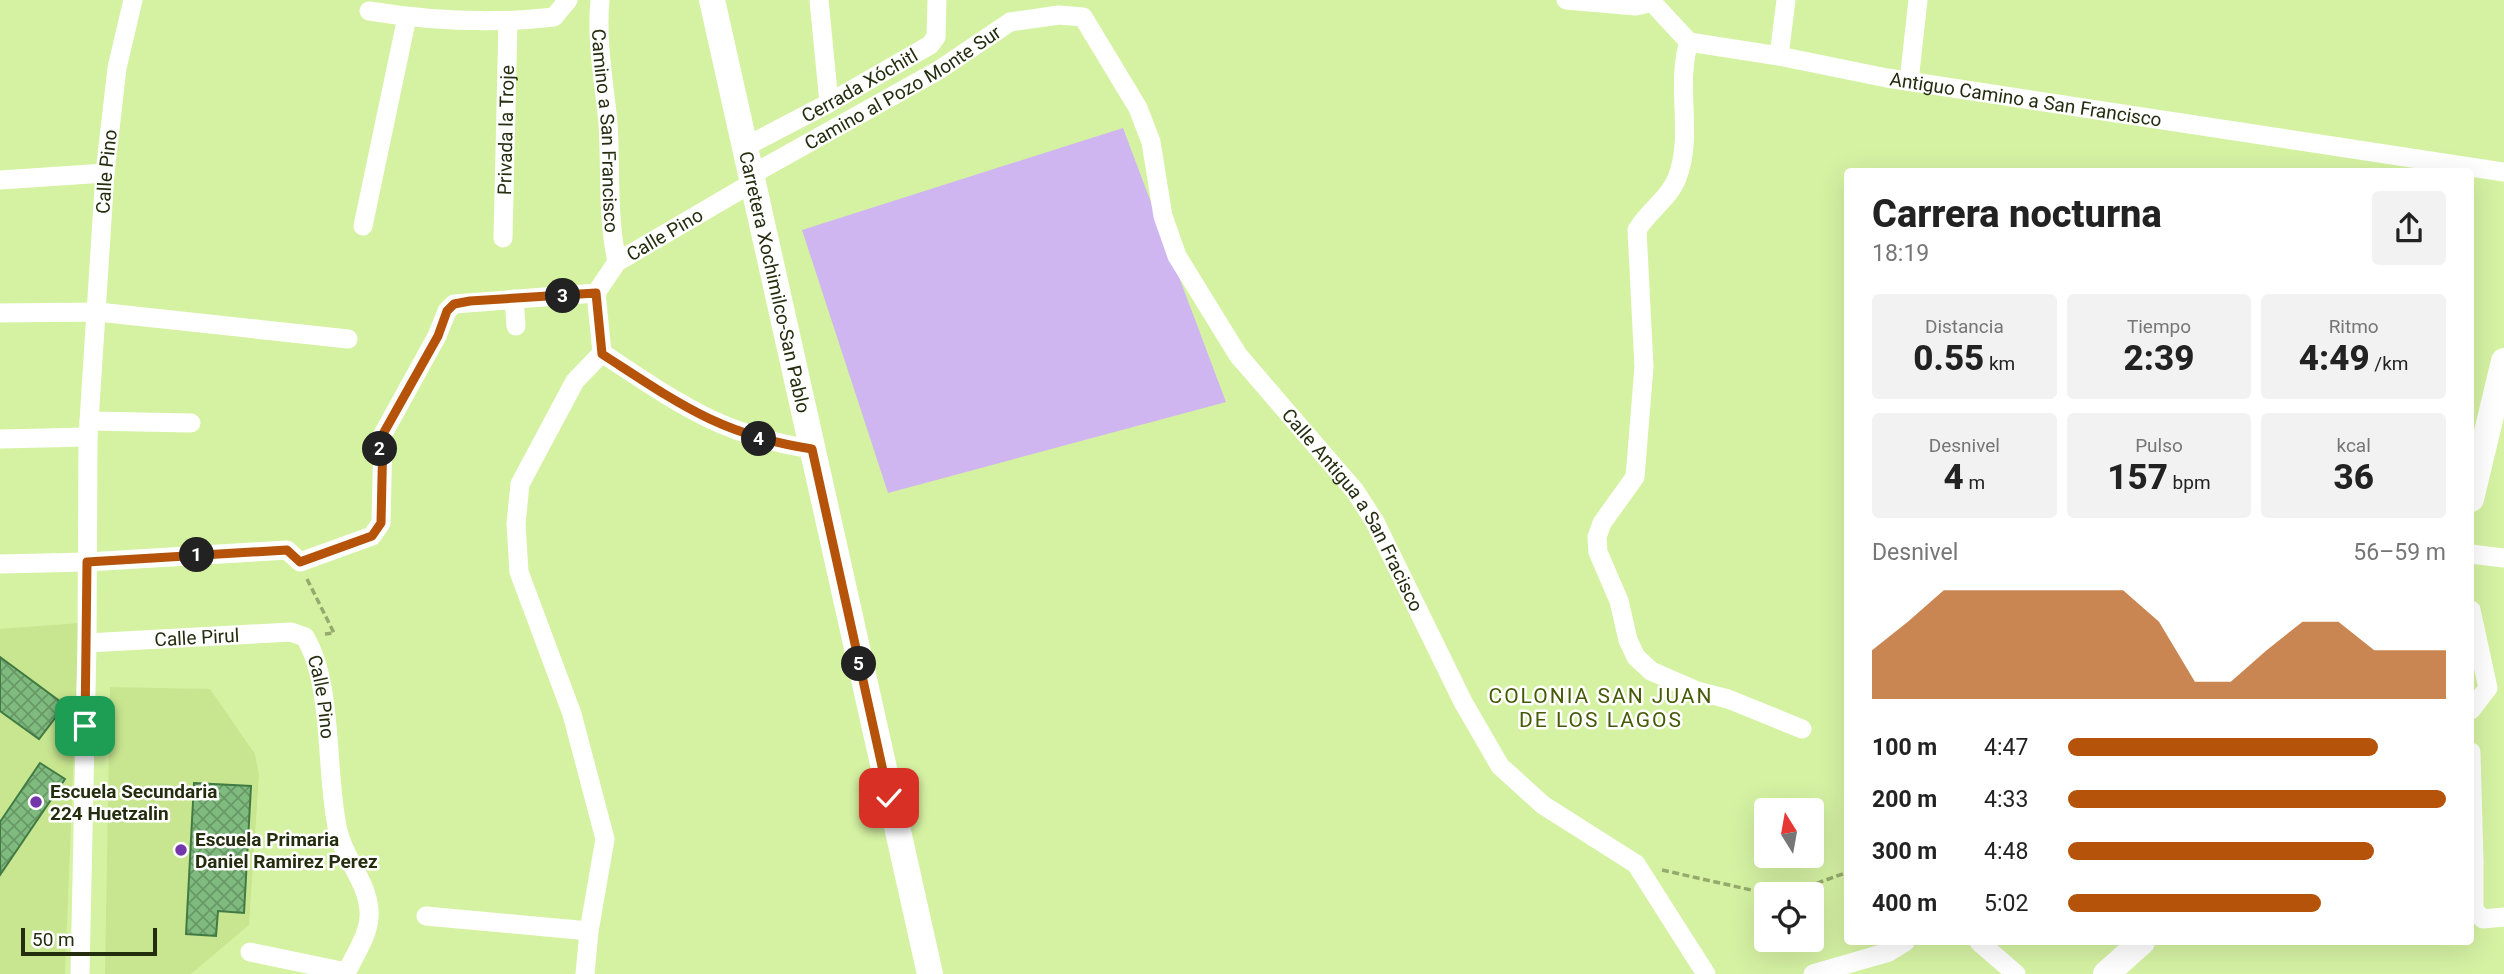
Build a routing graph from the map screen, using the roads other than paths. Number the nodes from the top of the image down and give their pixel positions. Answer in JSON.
{"nodes":[{"id":1,"x":134,"y":0,"type":"edge"},
{"id":2,"x":568,"y":0,"type":"edge"},
{"id":3,"x":600,"y":0,"type":"edge"},
{"id":4,"x":712,"y":0,"type":"edge"},
{"id":5,"x":819,"y":0,"type":"edge"},
{"id":6,"x":937,"y":0,"type":"edge"},
{"id":7,"x":1566,"y":0,"type":"edge"},
{"id":8,"x":1786,"y":0,"type":"edge"},
{"id":9,"x":1918,"y":0,"type":"edge"},
{"id":10,"x":1651,"y":1,"type":"edge"},
{"id":11,"x":369,"y":11,"type":"dead end"},
{"id":12,"x":1059,"y":15,"type":"joint"},
{"id":13,"x":408,"y":17,"type":"junction"},
{"id":14,"x":508,"y":22,"type":"junction"},
{"id":15,"x":1689,"y":42,"type":"junction"},
{"id":16,"x":1779,"y":55,"type":"junction"},
{"id":17,"x":1909,"y":81,"type":"junction"},
{"id":18,"x":829,"y":103,"type":"junction"},
{"id":19,"x":745,"y":147,"type":"junction"},
{"id":20,"x":2504,"y":172,"type":"edge"},
{"id":21,"x":105,"y":173,"type":"junction"},
{"id":22,"x":751,"y":179,"type":"junction"},
{"id":23,"x":0,"y":180,"type":"edge"},
{"id":24,"x":363,"y":226,"type":"dead end"},
{"id":25,"x":503,"y":238,"type":"dead end"},
{"id":26,"x":617,"y":262,"type":"junction"},
{"id":27,"x":596,"y":293,"type":"junction"},
{"id":28,"x":514,"y":299,"type":"junction"},
{"id":29,"x":98,"y":312,"type":"junction"},
{"id":30,"x":0,"y":313,"type":"edge"},
{"id":31,"x":516,"y":326,"type":"dead end"},
{"id":32,"x":348,"y":339,"type":"dead end"},
{"id":33,"x":602,"y":354,"type":"junction"},
{"id":34,"x":2504,"y":361,"type":"edge"},
{"id":35,"x":191,"y":422,"type":"dead end"},
{"id":36,"x":89,"y":429,"type":"junction"},
{"id":37,"x":0,"y":439,"type":"edge"},
{"id":38,"x":812,"y":449,"type":"junction"},
{"id":39,"x":2474,"y":486,"type":"edge"},
{"id":40,"x":2474,"y":554,"type":"edge"},
{"id":41,"x":2504,"y":558,"type":"edge"},
{"id":42,"x":87,"y":562,"type":"junction"},
{"id":43,"x":0,"y":564,"type":"edge"},
{"id":44,"x":2474,"y":624,"type":"edge"},
{"id":45,"x":305,"y":637,"type":"joint"},
{"id":46,"x":87,"y":643,"type":"junction"},
{"id":47,"x":2474,"y":706,"type":"edge"},
{"id":48,"x":1802,"y":729,"type":"dead end"},
{"id":49,"x":2474,"y":910,"type":"edge"},
{"id":50,"x":426,"y":916,"type":"dead end"},
{"id":51,"x":2504,"y":917,"type":"edge"},
{"id":52,"x":589,"y":931,"type":"junction"},
{"id":53,"x":1900,"y":945,"type":"edge"},
{"id":54,"x":1982,"y":945,"type":"edge"},
{"id":55,"x":2139,"y":945,"type":"edge"},
{"id":56,"x":250,"y":952,"type":"dead end"},
{"id":57,"x":346,"y":973,"type":"edge"},
{"id":58,"x":80,"y":974,"type":"edge"},
{"id":59,"x":585,"y":974,"type":"edge"},
{"id":60,"x":930,"y":974,"type":"edge"},
{"id":61,"x":1706,"y":974,"type":"edge"},
{"id":62,"x":1813,"y":974,"type":"edge"},
{"id":63,"x":2016,"y":974,"type":"edge"},
{"id":64,"x":2106,"y":974,"type":"edge"}],
"edges":[{"from":1,"to":21,"type":"street","name":"Calle Pino"},
{"from":2,"to":14,"type":"street"},
{"from":3,"to":26,"type":"street","name":"Camino a San Francisco"},
{"from":4,"to":19,"type":"street","name":"Carretera Xochimilco-San Pablo"},
{"from":5,"to":18,"type":"street"},
{"from":6,"to":18,"type":"street","name":"Cerrada Xóchitl"},
{"from":7,"to":10,"type":"street"},
{"from":8,"to":16,"type":"street"},
{"from":9,"to":17,"type":"street"},
{"from":10,"to":15,"type":"street"},
{"from":11,"to":13,"type":"street"},
{"from":12,"to":22,"type":"street","name":"Camino al Pozo Monte Sur"},
{"from":12,"to":61,"type":"street","name":"Calle Antigua a San Fracisco"},
{"from":13,"to":14,"type":"street"},
{"from":13,"to":24,"type":"street"},
{"from":14,"to":25,"type":"street","name":"Privada la Troje"},
{"from":15,"to":16,"type":"street","name":"Antiguo Camino a San Francisco"},
{"from":15,"to":48,"type":"street"},
{"from":16,"to":17,"type":"street","name":"Antiguo Camino a San Francisco"},
{"from":17,"to":20,"type":"street","name":"Antiguo Camino a San Francisco"},
{"from":18,"to":19,"type":"street","name":"Cerrada Xóchitl"},
{"from":19,"to":22,"type":"street","name":"Carretera Xochimilco-San Pablo"},
{"from":21,"to":23,"type":"street"},
{"from":21,"to":29,"type":"street","name":"Calle Pino"},
{"from":22,"to":26,"type":"street","name":"Calle Pino"},
{"from":22,"to":38,"type":"street","name":"Carretera Xochimilco-San Pablo"},
{"from":26,"to":27,"type":"street","name":"Calle Pino"},
{"from":27,"to":28,"type":"street"},
{"from":27,"to":33,"type":"street"},
{"from":28,"to":31,"type":"street"},
{"from":28,"to":42,"type":"street"},
{"from":29,"to":30,"type":"street"},
{"from":29,"to":32,"type":"street"},
{"from":29,"to":36,"type":"street","name":"Calle Pino"},
{"from":33,"to":38,"type":"street"},
{"from":33,"to":52,"type":"street"},
{"from":34,"to":39,"type":"street"},
{"from":35,"to":36,"type":"street"},
{"from":36,"to":37,"type":"street"},
{"from":36,"to":42,"type":"street","name":"Calle Pino"},
{"from":38,"to":60,"type":"street","name":"Carretera Xochimilco-San Pablo"},
{"from":40,"to":41,"type":"street"},
{"from":42,"to":43,"type":"street"},
{"from":42,"to":46,"type":"street","name":"Calle Pino"},
{"from":44,"to":47,"type":"street"},
{"from":45,"to":46,"type":"street","name":"Calle Pirul"},
{"from":45,"to":57,"type":"street","name":"Calle Pino"},
{"from":46,"to":58,"type":"street","name":"Calle Pino"},
{"from":49,"to":51,"type":"street"},
{"from":50,"to":52,"type":"street"},
{"from":52,"to":59,"type":"street"},
{"from":53,"to":62,"type":"street"},
{"from":54,"to":63,"type":"street"},
{"from":55,"to":64,"type":"street"},
{"from":56,"to":57,"type":"street"}]}
